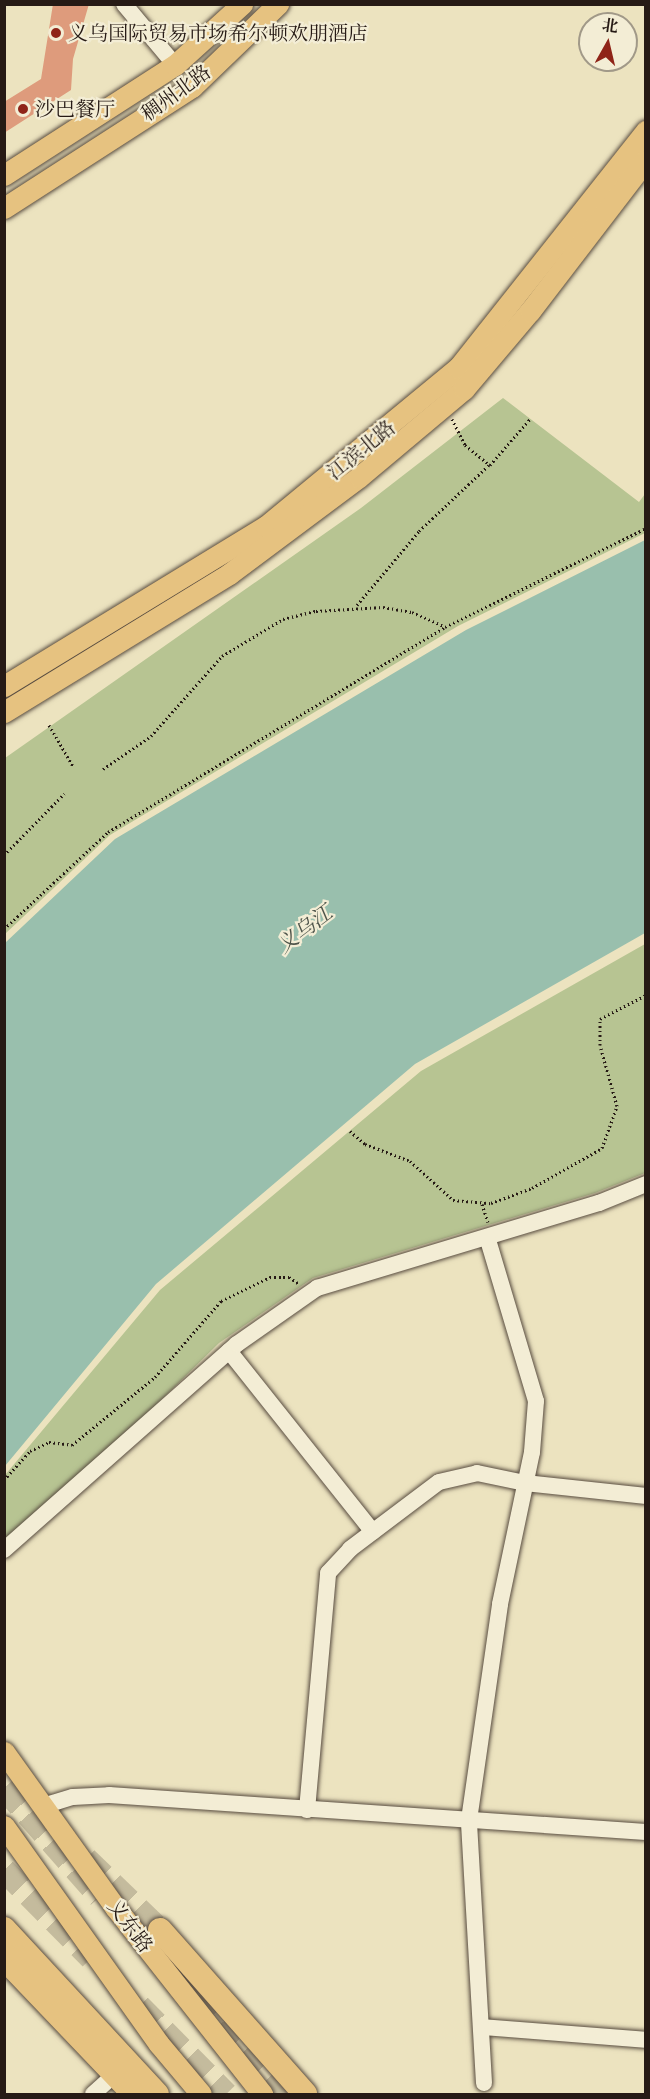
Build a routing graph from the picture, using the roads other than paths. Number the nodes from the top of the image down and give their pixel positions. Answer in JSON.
{"nodes":[{"id":1,"x":124,"y":4,"type":"edge"},
{"id":2,"x":242,"y":4,"type":"edge"},
{"id":3,"x":278,"y":4,"type":"edge"},
{"id":4,"x":175,"y":65,"type":"junction"},
{"id":5,"x":645,"y":131,"type":"edge"},
{"id":6,"x":645,"y":160,"type":"edge"},
{"id":7,"x":4,"y":175,"type":"edge"},
{"id":8,"x":4,"y":208,"type":"edge"},
{"id":9,"x":4,"y":686,"type":"edge"},
{"id":10,"x":4,"y":712,"type":"edge"},
{"id":11,"x":645,"y":1184,"type":"edge"},
{"id":12,"x":487,"y":1237,"type":"junction"},
{"id":13,"x":229,"y":1351,"type":"junction"},
{"id":14,"x":525,"y":1484,"type":"junction"},
{"id":15,"x":645,"y":1496,"type":"edge"},
{"id":16,"x":373,"y":1532,"type":"junction"},
{"id":17,"x":4,"y":1550,"type":"edge"},
{"id":18,"x":4,"y":1752,"type":"edge"},
{"id":19,"x":43,"y":1806,"type":"junction"},
{"id":20,"x":307,"y":1810,"type":"junction"},
{"id":21,"x":469,"y":1820,"type":"junction"},
{"id":22,"x":4,"y":1826,"type":"edge"},
{"id":23,"x":645,"y":1832,"type":"edge"},
{"id":24,"x":4,"y":1929,"type":"edge"},
{"id":25,"x":160,"y":1930,"type":"tunnel mouth"},
{"id":26,"x":4,"y":1958,"type":"edge"},
{"id":27,"x":482,"y":2027,"type":"junction"},
{"id":28,"x":645,"y":2040,"type":"edge"},
{"id":29,"x":114,"y":2075,"type":"junction"},
{"id":30,"x":484,"y":2083,"type":"dead end"},
{"id":31,"x":93,"y":2094,"type":"edge"},
{"id":32,"x":134,"y":2094,"type":"edge"},
{"id":33,"x":157,"y":2094,"type":"edge"},
{"id":34,"x":201,"y":2094,"type":"edge"},
{"id":35,"x":262,"y":2094,"type":"edge"},
{"id":36,"x":305,"y":2094,"type":"edge"}],
"edges":[{"from":1,"to":4,"type":"street"},
{"from":2,"to":4,"type":"main road","name":"稠州北路"},
{"from":3,"to":8,"type":"main road","name":"稠州北路"},
{"from":4,"to":7,"type":"main road","name":"稠州北路"},
{"from":5,"to":9,"type":"main road","name":"江滨北路"},
{"from":6,"to":10,"type":"main road","name":"江滨北路"},
{"from":11,"to":12,"type":"street"},
{"from":12,"to":13,"type":"street"},
{"from":12,"to":14,"type":"street"},
{"from":13,"to":16,"type":"street"},
{"from":13,"to":17,"type":"street"},
{"from":14,"to":15,"type":"street"},
{"from":14,"to":16,"type":"street"},
{"from":14,"to":21,"type":"street"},
{"from":16,"to":20,"type":"street"},
{"from":18,"to":19,"type":"main road","name":"义东路"},
{"from":19,"to":20,"type":"street"},
{"from":19,"to":35,"type":"main road","name":"义东路"},
{"from":20,"to":21,"type":"street"},
{"from":21,"to":23,"type":"street"},
{"from":21,"to":27,"type":"street"},
{"from":22,"to":34,"type":"main road"},
{"from":24,"to":33,"type":"highway"},
{"from":25,"to":36,"type":"highway"},
{"from":26,"to":29,"type":"highway"},
{"from":27,"to":28,"type":"street"},
{"from":27,"to":30,"type":"street"},
{"from":29,"to":31,"type":"street"},
{"from":29,"to":32,"type":"highway"}]}
